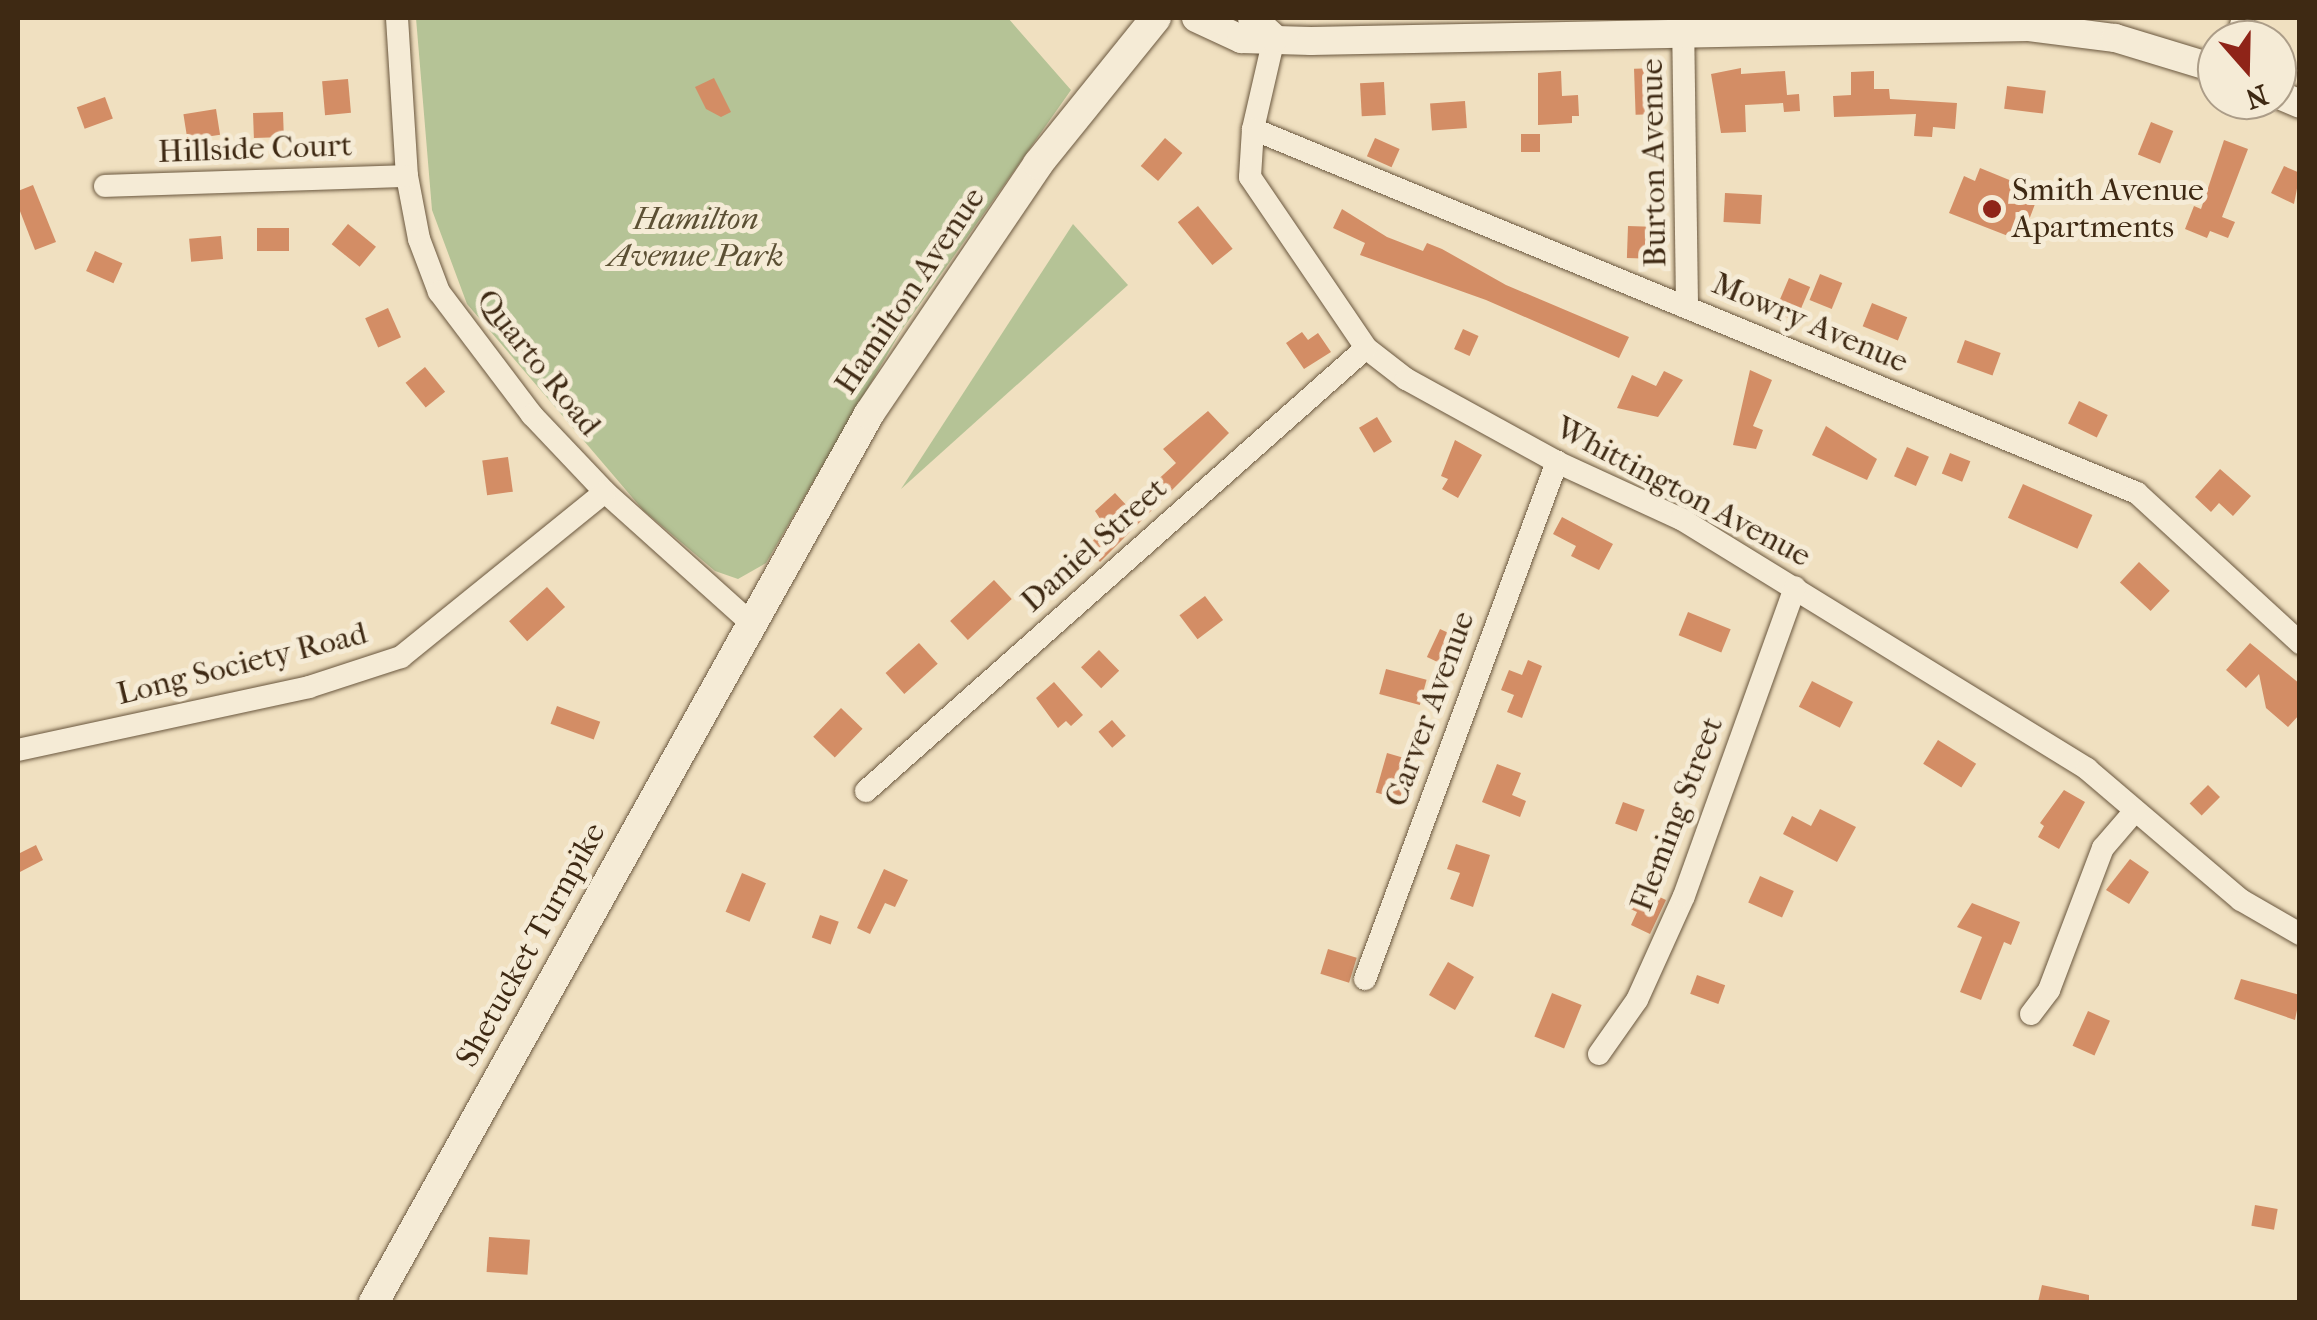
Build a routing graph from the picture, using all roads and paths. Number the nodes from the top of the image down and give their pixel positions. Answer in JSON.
{"nodes":[{"id":1,"x":398,"y":18,"type":"edge"},
{"id":2,"x":1156,"y":18,"type":"edge"},
{"id":3,"x":1196,"y":18,"type":"edge"},
{"id":4,"x":1252,"y":18,"type":"edge"},
{"id":5,"x":1683,"y":23,"type":"edge"},
{"id":6,"x":1274,"y":38,"type":"junction"},
{"id":7,"x":2197,"y":63,"type":"edge"},
{"id":8,"x":1253,"y":129,"type":"junction"},
{"id":9,"x":407,"y":176,"type":"junction"},
{"id":10,"x":104,"y":186,"type":"dead end"},
{"id":11,"x":1687,"y":307,"type":"junction"},
{"id":12,"x":1366,"y":348,"type":"junction"},
{"id":13,"x":1556,"y":462,"type":"junction"},
{"id":14,"x":605,"y":492,"type":"junction"},
{"id":15,"x":1795,"y":587,"type":"junction"},
{"id":16,"x":750,"y":622,"type":"junction"},
{"id":17,"x":2300,"y":643,"type":"edge"},
{"id":18,"x":18,"y":750,"type":"edge"},
{"id":19,"x":866,"y":791,"type":"dead end"},
{"id":20,"x":2134,"y":812,"type":"junction"},
{"id":21,"x":2300,"y":934,"type":"edge"},
{"id":22,"x":1365,"y":979,"type":"dead end"},
{"id":23,"x":2031,"y":1014,"type":"dead end"},
{"id":24,"x":1600,"y":1054,"type":"dead end"},
{"id":25,"x":374,"y":1302,"type":"edge"}],
"edges":[{"from":1,"to":9,"type":"street","name":"Quarto Road"},
{"from":2,"to":16,"type":"main road","name":"Hamilton Avenue"},
{"from":3,"to":6,"type":"street"},
{"from":4,"to":6,"type":"street"},
{"from":5,"to":6,"type":"street"},
{"from":5,"to":7,"type":"street"},
{"from":5,"to":11,"type":"street","name":"Burton Avenue"},
{"from":6,"to":8,"type":"street","name":"Whittington Avenue"},
{"from":8,"to":11,"type":"street","name":"Mowry Avenue"},
{"from":8,"to":12,"type":"street","name":"Whittington Avenue"},
{"from":9,"to":10,"type":"street","name":"Hillside Court"},
{"from":9,"to":14,"type":"street","name":"Quarto Road"},
{"from":11,"to":17,"type":"street","name":"Mowry Avenue"},
{"from":12,"to":13,"type":"street","name":"Whittington Avenue"},
{"from":12,"to":19,"type":"street","name":"Daniel Street"},
{"from":13,"to":15,"type":"street","name":"Whittington Avenue"},
{"from":13,"to":22,"type":"street","name":"Carver Avenue"},
{"from":14,"to":16,"type":"street","name":"Quarto Road"},
{"from":14,"to":18,"type":"street","name":"Long Society Road"},
{"from":15,"to":20,"type":"street","name":"Whittington Avenue"},
{"from":15,"to":24,"type":"street","name":"Fleming Street"},
{"from":16,"to":25,"type":"main road","name":"Shetucket Turnpike"},
{"from":20,"to":21,"type":"street","name":"Whittington Avenue"},
{"from":20,"to":23,"type":"street"}]}
